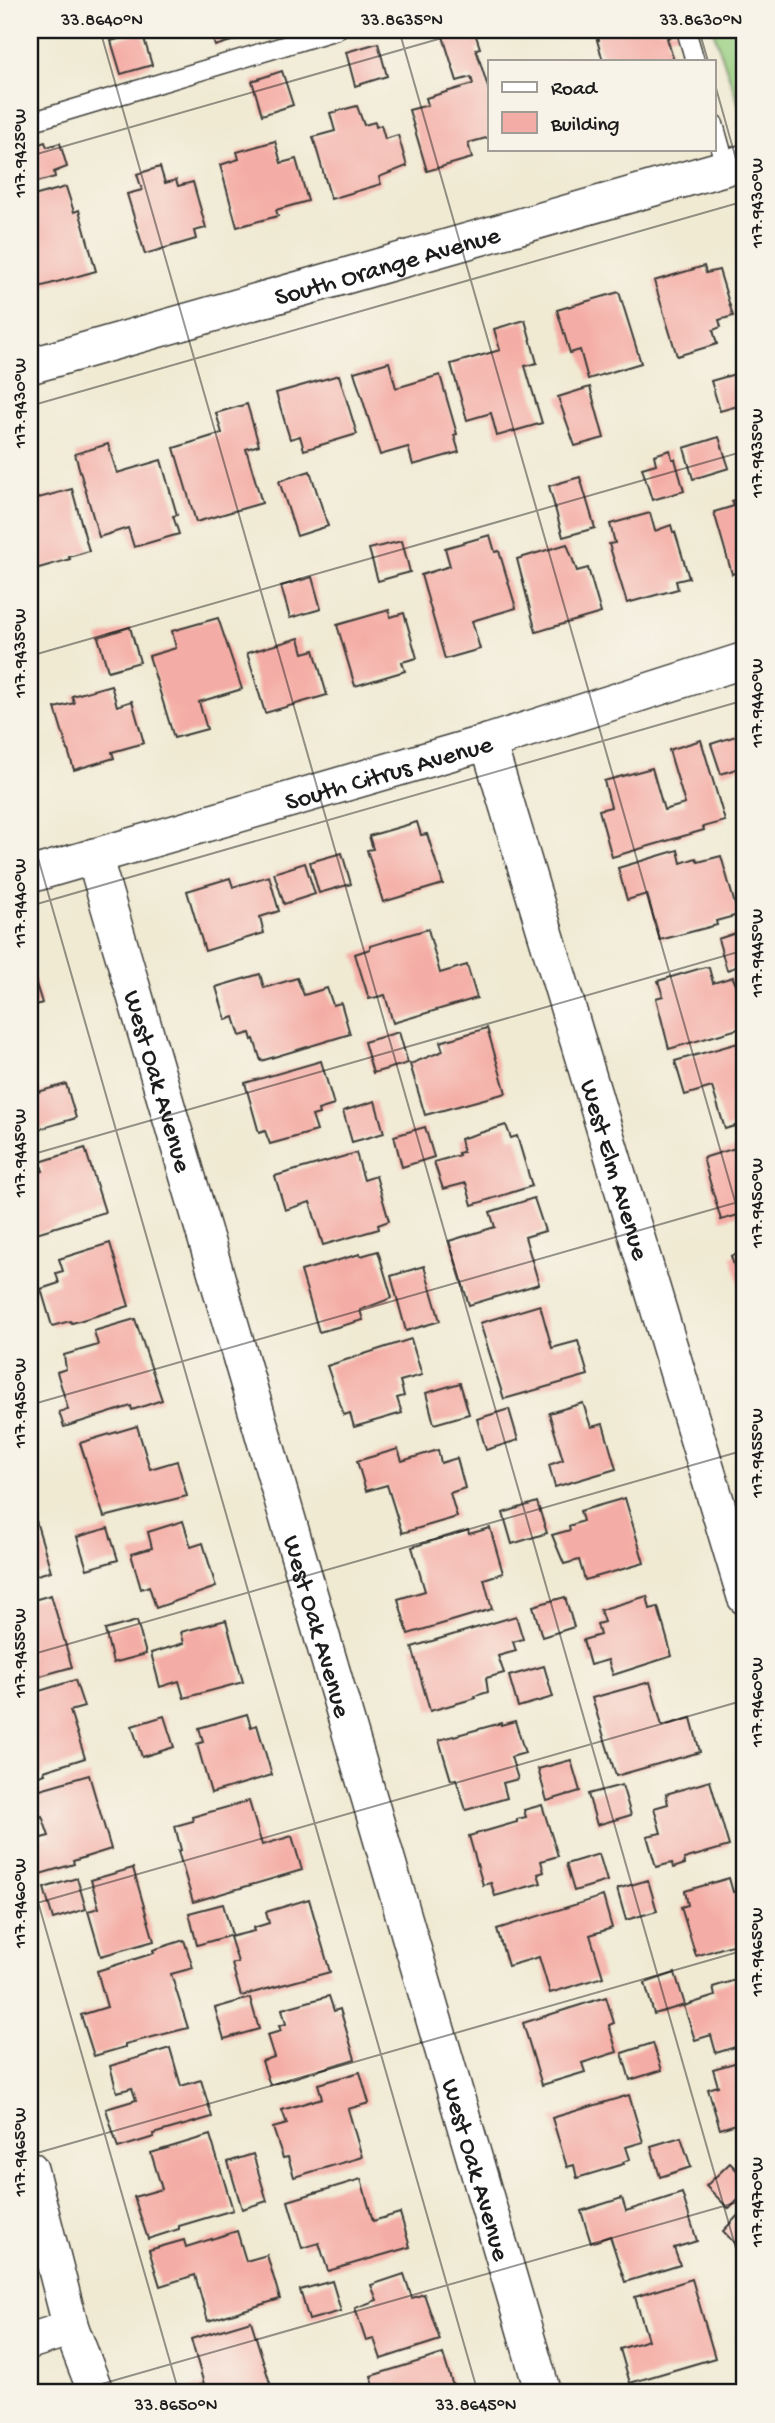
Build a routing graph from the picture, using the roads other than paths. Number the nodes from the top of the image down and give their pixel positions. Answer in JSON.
{"nodes":[{"id":1,"x":337,"y":30,"type":"edge"},
{"id":2,"x":686,"y":30,"type":"edge"},
{"id":3,"x":695,"y":60,"type":"edge"},
{"id":4,"x":30,"y":122,"type":"edge"},
{"id":5,"x":716,"y":128,"type":"edge"},
{"id":6,"x":736,"y":165,"type":"edge"},
{"id":7,"x":30,"y":366,"type":"edge"},
{"id":8,"x":745,"y":660,"type":"edge"},
{"id":9,"x":488,"y":742,"type":"junction"},
{"id":10,"x":94,"y":856,"type":"junction"},
{"id":11,"x":30,"y":875,"type":"edge"},
{"id":12,"x":745,"y":1597,"type":"edge"},
{"id":13,"x":30,"y":2169,"type":"edge"},
{"id":14,"x":71,"y":2328,"type":"junction"},
{"id":15,"x":30,"y":2341,"type":"edge"},
{"id":16,"x":96,"y":2393,"type":"edge"},
{"id":17,"x":543,"y":2393,"type":"edge"}],
"edges":[{"from":1,"to":4,"type":"lane"},
{"from":2,"to":3,"type":"lane"},
{"from":5,"to":6,"type":"lane"},
{"from":6,"to":7,"type":"street","name":"South Orange Avenue"},
{"from":8,"to":9,"type":"street","name":"South Citrus Avenue"},
{"from":9,"to":10,"type":"street","name":"South Citrus Avenue"},
{"from":9,"to":12,"type":"street","name":"West Elm Avenue"},
{"from":10,"to":11,"type":"street","name":"South Citrus Avenue"},
{"from":10,"to":17,"type":"street","name":"West Oak Avenue"},
{"from":13,"to":14,"type":"street"},
{"from":14,"to":15,"type":"street"},
{"from":14,"to":16,"type":"street"}]}
